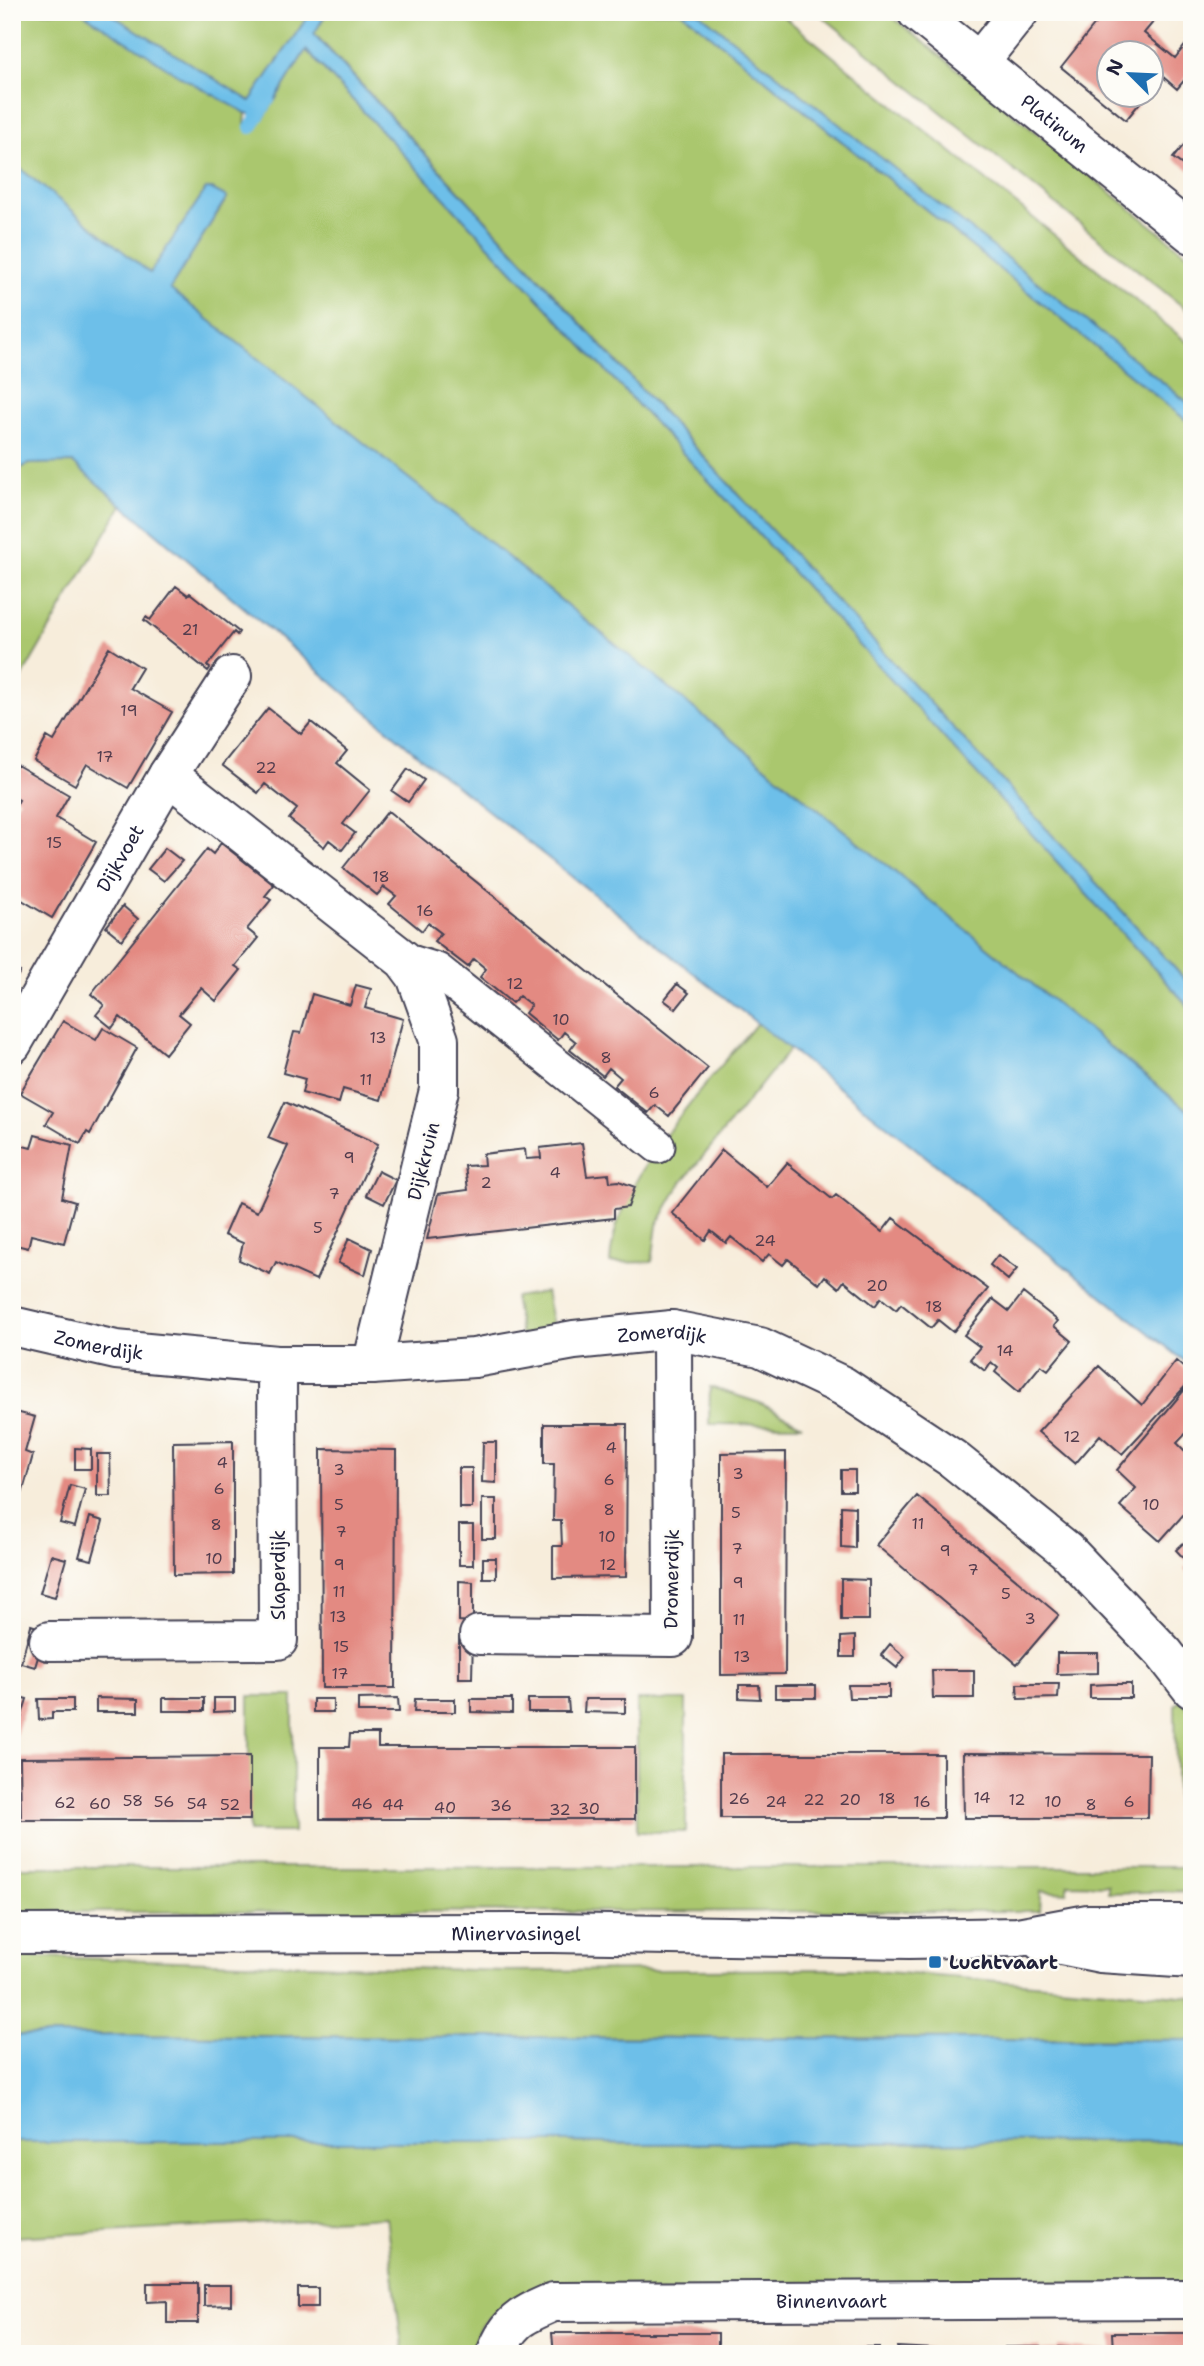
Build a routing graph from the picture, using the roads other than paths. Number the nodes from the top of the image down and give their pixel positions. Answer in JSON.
{"nodes":[{"id":1,"x":917,"y":12,"type":"edge"},
{"id":2,"x":1020,"y":12,"type":"edge"},
{"id":3,"x":979,"y":62,"type":"junction"},
{"id":4,"x":1192,"y":234,"type":"edge"},
{"id":5,"x":232,"y":676,"type":"dead end"},
{"id":6,"x":168,"y":775,"type":"junction"},
{"id":7,"x":404,"y":960,"type":"junction"},
{"id":8,"x":12,"y":1044,"type":"edge"},
{"id":9,"x":658,"y":1146,"type":"dead end"},
{"id":10,"x":12,"y":1326,"type":"edge"},
{"id":11,"x":672,"y":1329,"type":"junction"},
{"id":12,"x":372,"y":1364,"type":"junction"},
{"id":13,"x":277,"y":1365,"type":"junction"},
{"id":14,"x":479,"y":1635,"type":"dead end"},
{"id":15,"x":49,"y":1641,"type":"dead end"},
{"id":16,"x":1192,"y":1689,"type":"edge"},
{"id":17,"x":1192,"y":1924,"type":"edge"},
{"id":18,"x":12,"y":1934,"type":"edge"},
{"id":19,"x":1018,"y":1937,"type":"junction"},
{"id":20,"x":1192,"y":1959,"type":"edge"},
{"id":21,"x":1192,"y":2299,"type":"edge"},
{"id":22,"x":496,"y":2354,"type":"edge"}],
"edges":[{"from":1,"to":3,"type":"street","name":"Platinum"},
{"from":2,"to":3,"type":"street"},
{"from":3,"to":4,"type":"street","name":"Platinum"},
{"from":5,"to":6,"type":"street","name":"Dijkvoet"},
{"from":6,"to":7,"type":"street","name":"Dijkkruin"},
{"from":6,"to":8,"type":"street","name":"Dijkvoet"},
{"from":7,"to":9,"type":"street","name":"Dijkkruin"},
{"from":7,"to":12,"type":"street","name":"Dijkkruin"},
{"from":10,"to":13,"type":"street","name":"Zomerdijk"},
{"from":11,"to":12,"type":"street","name":"Zomerdijk"},
{"from":11,"to":14,"type":"street","name":"Dromerdijk"},
{"from":11,"to":16,"type":"street","name":"Zomerdijk"},
{"from":12,"to":13,"type":"street","name":"Zomerdijk"},
{"from":13,"to":15,"type":"street","name":"Slaperdijk"},
{"from":17,"to":19,"type":"street","name":"Minervasingel"},
{"from":18,"to":19,"type":"street","name":"Minervasingel"},
{"from":19,"to":20,"type":"street","name":"Minervasingel"},
{"from":21,"to":22,"type":"street","name":"Binnenvaart"}]}
